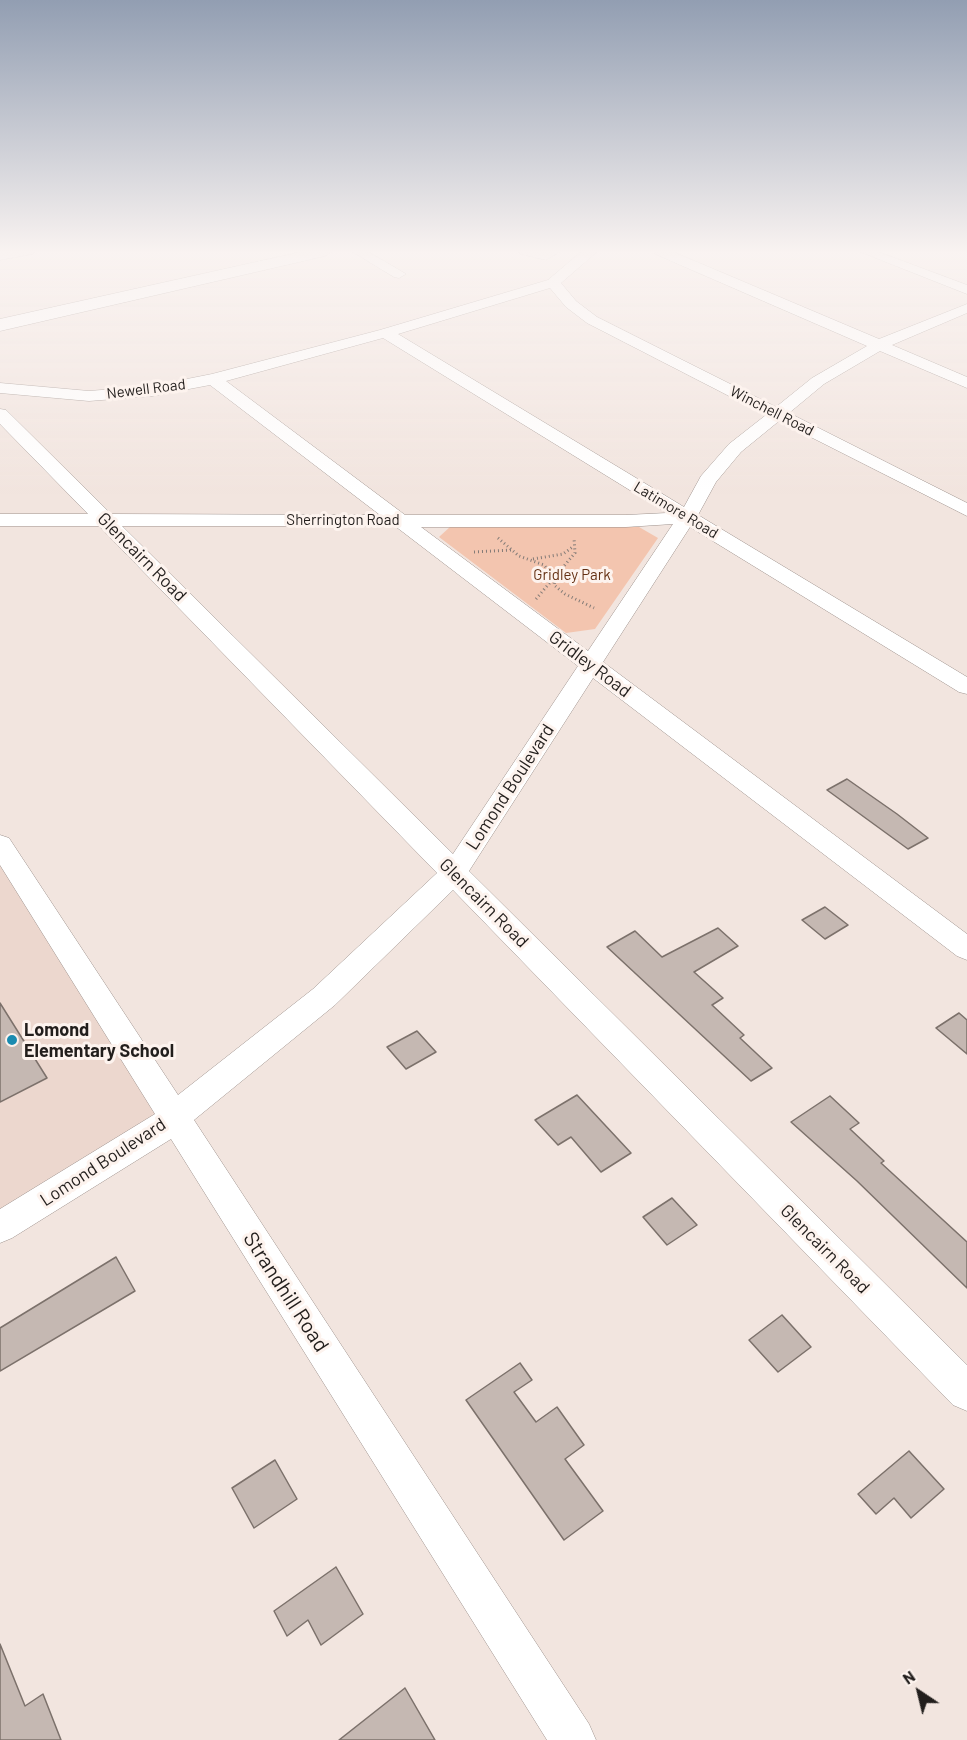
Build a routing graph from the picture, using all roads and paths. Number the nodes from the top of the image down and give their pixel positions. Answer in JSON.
{"nodes":[{"id":1,"x":616,"y":332,"type":"edge"},
{"id":2,"x":849,"y":332,"type":"edge"},
{"id":3,"x":909,"y":332,"type":"edge"},
{"id":4,"x":386,"y":333,"type":"joint"},
{"id":5,"x":879,"y":345,"type":"junction"},
{"id":6,"x":213,"y":379,"type":"junction"},
{"id":7,"x":967,"y":383,"type":"edge"},
{"id":8,"x":0,"y":388,"type":"edge"},
{"id":9,"x":775,"y":413,"type":"junction"},
{"id":10,"x":0,"y":414,"type":"edge"},
{"id":11,"x":967,"y":510,"type":"edge"},
{"id":12,"x":687,"y":517,"type":"junction"},
{"id":13,"x":0,"y":520,"type":"edge"},
{"id":14,"x":106,"y":520,"type":"junction"},
{"id":15,"x":400,"y":520,"type":"junction"},
{"id":16,"x":580,"y":532,"type":"dead end"},
{"id":17,"x":495,"y":534,"type":"dead end"},
{"id":18,"x":574,"y":546,"type":"junction"},
{"id":19,"x":512,"y":550,"type":"junction"},
{"id":20,"x":465,"y":555,"type":"dead end"},
{"id":21,"x":530,"y":559,"type":"junction"},
{"id":22,"x":553,"y":576,"type":"junction"},
{"id":23,"x":530,"y":602,"type":"dead end"},
{"id":24,"x":594,"y":608,"type":"dead end"},
{"id":25,"x":591,"y":664,"type":"junction"},
{"id":26,"x":967,"y":687,"type":"edge"},
{"id":27,"x":2,"y":852,"type":"edge"},
{"id":28,"x":454,"y":873,"type":"junction"},
{"id":29,"x":967,"y":949,"type":"edge"},
{"id":30,"x":174,"y":1117,"type":"junction"},
{"id":31,"x":0,"y":1227,"type":"edge"},
{"id":32,"x":967,"y":1392,"type":"edge"},
{"id":33,"x":573,"y":1740,"type":"edge"}],
"edges":[{"from":1,"to":9,"type":"street","name":"Winchell Road"},
{"from":2,"to":5,"type":"street"},
{"from":3,"to":5,"type":"street","name":"Lomond Boulevard"},
{"from":4,"to":6,"type":"street","name":"Newell Road"},
{"from":4,"to":12,"type":"street","name":"Latimore Road"},
{"from":5,"to":7,"type":"street"},
{"from":5,"to":9,"type":"street","name":"Lomond Boulevard"},
{"from":6,"to":8,"type":"street","name":"Newell Road"},
{"from":6,"to":15,"type":"street","name":"Gridley Road"},
{"from":9,"to":11,"type":"street","name":"Winchell Road"},
{"from":9,"to":12,"type":"street","name":"Lomond Boulevard"},
{"from":10,"to":14,"type":"street","name":"Glencairn Road"},
{"from":12,"to":15,"type":"street","name":"Sherrington Road"},
{"from":12,"to":25,"type":"street","name":"Lomond Boulevard"},
{"from":12,"to":26,"type":"street","name":"Latimore Road"},
{"from":13,"to":14,"type":"street","name":"Sherrington Road"},
{"from":14,"to":15,"type":"street","name":"Sherrington Road"},
{"from":14,"to":28,"type":"street","name":"Glencairn Road"},
{"from":15,"to":25,"type":"street","name":"Gridley Road"},
{"from":16,"to":18,"type":"path"},
{"from":17,"to":19,"type":"path"},
{"from":18,"to":21,"type":"path"},
{"from":18,"to":22,"type":"path"},
{"from":19,"to":20,"type":"path"},
{"from":19,"to":21,"type":"path"},
{"from":21,"to":22,"type":"path"},
{"from":22,"to":23,"type":"path"},
{"from":22,"to":24,"type":"path"},
{"from":25,"to":28,"type":"street","name":"Lomond Boulevard"},
{"from":25,"to":29,"type":"street","name":"Gridley Road"},
{"from":27,"to":30,"type":"street","name":"Strandhill Road"},
{"from":28,"to":30,"type":"street","name":"Lomond Boulevard"},
{"from":28,"to":32,"type":"street","name":"Glencairn Road"},
{"from":30,"to":31,"type":"street","name":"Lomond Boulevard"},
{"from":30,"to":33,"type":"street","name":"Strandhill Road"}]}
